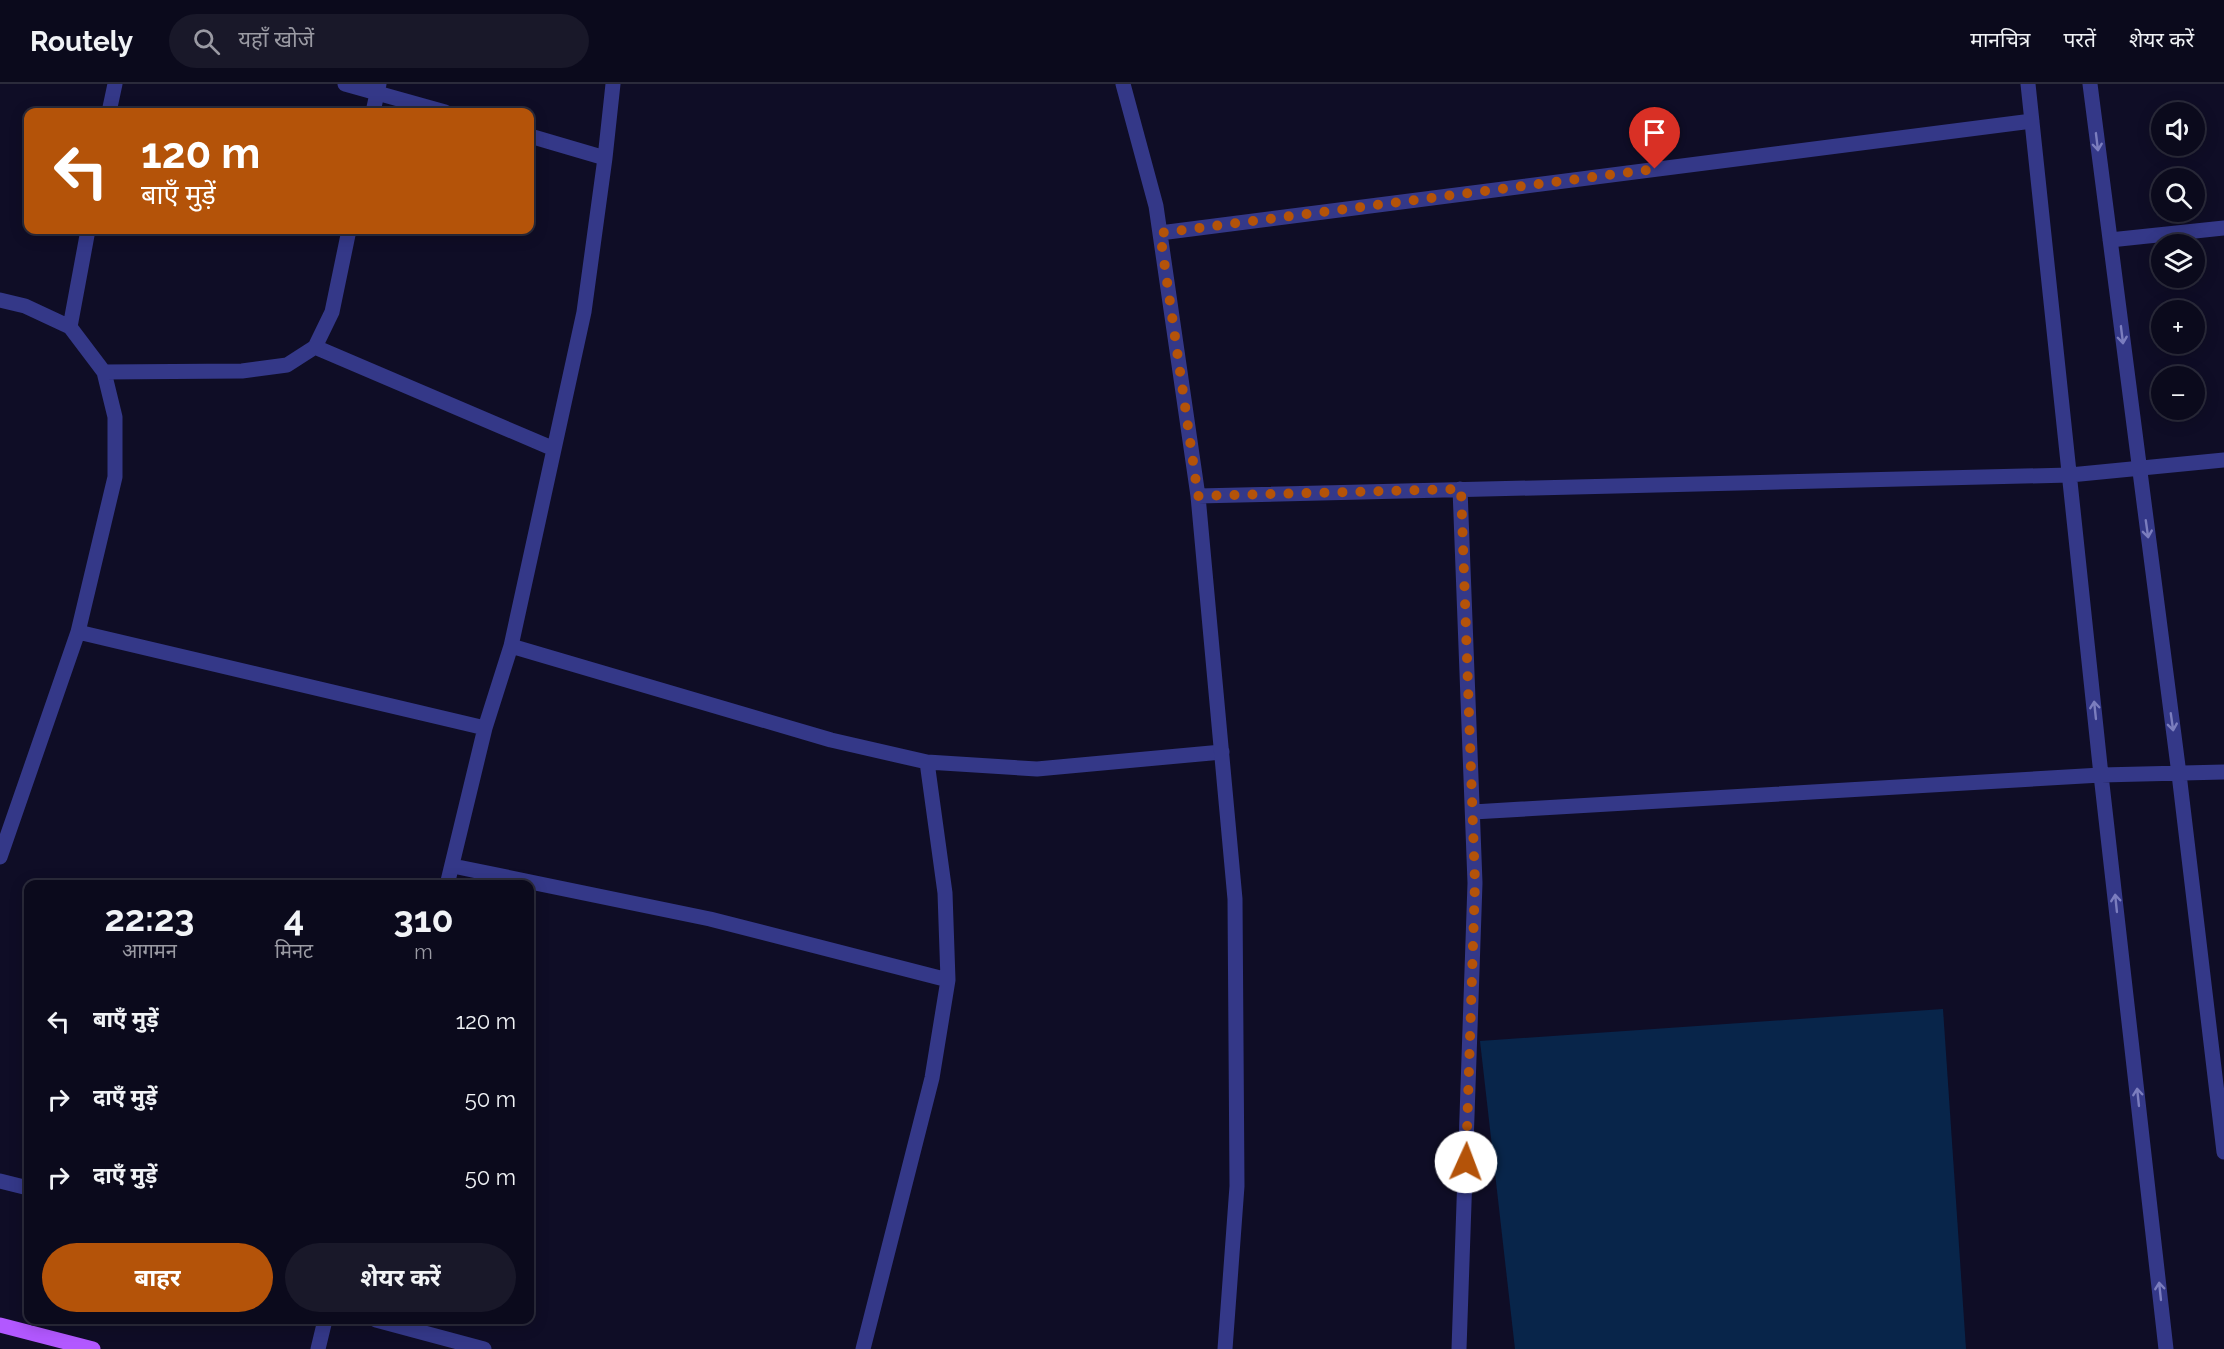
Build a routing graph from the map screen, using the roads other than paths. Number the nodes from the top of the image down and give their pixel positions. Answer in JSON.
{"nodes":[{"id":1,"x":115,"y":84,"type":"edge"},
{"id":2,"x":345,"y":84,"type":"edge"},
{"id":3,"x":613,"y":84,"type":"edge"},
{"id":4,"x":1123,"y":84,"type":"edge"},
{"id":5,"x":2028,"y":84,"type":"edge"},
{"id":6,"x":2090,"y":84,"type":"edge"},
{"id":7,"x":378,"y":89,"type":"edge"},
{"id":8,"x":110,"y":108,"type":"edge"},
{"id":9,"x":375,"y":108,"type":"edge"},
{"id":10,"x":433,"y":108,"type":"edge"},
{"id":11,"x":2032,"y":121,"type":"junction"},
{"id":12,"x":534,"y":137,"type":"edge"},
{"id":13,"x":605,"y":158,"type":"junction"},
{"id":14,"x":2224,"y":228,"type":"edge"},
{"id":15,"x":1160,"y":233,"type":"junction"},
{"id":16,"x":87,"y":234,"type":"edge"},
{"id":17,"x":348,"y":234,"type":"edge"},
{"id":18,"x":2110,"y":240,"type":"junction"},
{"id":19,"x":0,"y":300,"type":"edge"},
{"id":20,"x":70,"y":327,"type":"junction"},
{"id":21,"x":315,"y":347,"type":"junction"},
{"id":22,"x":104,"y":372,"type":"junction"},
{"id":23,"x":554,"y":449,"type":"junction"},
{"id":24,"x":2224,"y":460,"type":"edge"},
{"id":25,"x":2138,"y":468,"type":"junction"},
{"id":26,"x":2070,"y":475,"type":"junction"},
{"id":27,"x":1461,"y":489,"type":"junction"},
{"id":28,"x":1198,"y":496,"type":"junction"},
{"id":29,"x":78,"y":632,"type":"junction"},
{"id":30,"x":511,"y":646,"type":"junction"},
{"id":31,"x":485,"y":728,"type":"junction"},
{"id":32,"x":1222,"y":752,"type":"junction"},
{"id":33,"x":927,"y":762,"type":"junction"},
{"id":34,"x":2224,"y":771,"type":"edge"},
{"id":35,"x":2179,"y":774,"type":"junction"},
{"id":36,"x":2101,"y":775,"type":"junction"},
{"id":37,"x":1473,"y":812,"type":"junction"},
{"id":38,"x":0,"y":857,"type":"edge"},
{"id":39,"x":453,"y":866,"type":"junction"},
{"id":40,"x":449,"y":880,"type":"edge"},
{"id":41,"x":521,"y":880,"type":"edge"},
{"id":42,"x":534,"y":883,"type":"edge"},
{"id":43,"x":948,"y":980,"type":"junction"},
{"id":44,"x":2217,"y":1040,"type":"edge"},
{"id":45,"x":2224,"y":1152,"type":"edge"},
{"id":46,"x":0,"y":1181,"type":"edge"},
{"id":47,"x":24,"y":1187,"type":"edge"},
{"id":48,"x":324,"y":1324,"type":"edge"},
{"id":49,"x":391,"y":1324,"type":"edge"},
{"id":50,"x":0,"y":1325,"type":"edge"},
{"id":51,"x":93,"y":1349,"type":"edge"},
{"id":52,"x":318,"y":1349,"type":"edge"},
{"id":53,"x":484,"y":1349,"type":"edge"},
{"id":54,"x":863,"y":1349,"type":"edge"},
{"id":55,"x":1225,"y":1349,"type":"edge"},
{"id":56,"x":1459,"y":1349,"type":"edge"},
{"id":57,"x":2166,"y":1349,"type":"edge"}],
"edges":[{"from":1,"to":8,"type":"street"},
{"from":2,"to":7,"type":"street"},
{"from":3,"to":13,"type":"street"},
{"from":4,"to":15,"type":"street"},
{"from":5,"to":11,"type":"street"},
{"from":6,"to":18,"type":"street","one_way":true},
{"from":7,"to":9,"type":"street"},
{"from":7,"to":10,"type":"street"},
{"from":11,"to":15,"type":"street"},
{"from":11,"to":26,"type":"street"},
{"from":12,"to":13,"type":"street"},
{"from":13,"to":23,"type":"street"},
{"from":14,"to":18,"type":"street"},
{"from":15,"to":28,"type":"street"},
{"from":16,"to":20,"type":"street"},
{"from":17,"to":21,"type":"street"},
{"from":18,"to":25,"type":"street","one_way":true},
{"from":19,"to":20,"type":"street"},
{"from":20,"to":22,"type":"street"},
{"from":21,"to":22,"type":"street"},
{"from":21,"to":23,"type":"street"},
{"from":22,"to":29,"type":"street"},
{"from":23,"to":30,"type":"street"},
{"from":24,"to":25,"type":"street"},
{"from":25,"to":26,"type":"street"},
{"from":25,"to":35,"type":"street","one_way":true},
{"from":26,"to":27,"type":"street"},
{"from":36,"to":26,"type":"street","one_way":true},
{"from":27,"to":28,"type":"street"},
{"from":27,"to":37,"type":"street"},
{"from":28,"to":32,"type":"street"},
{"from":29,"to":31,"type":"street"},
{"from":29,"to":38,"type":"street"},
{"from":30,"to":31,"type":"street"},
{"from":30,"to":33,"type":"street"},
{"from":31,"to":39,"type":"street"},
{"from":32,"to":33,"type":"street"},
{"from":32,"to":55,"type":"street"},
{"from":33,"to":43,"type":"street"},
{"from":34,"to":35,"type":"street"},
{"from":35,"to":36,"type":"street"},
{"from":35,"to":44,"type":"street"},
{"from":36,"to":37,"type":"street"},
{"from":57,"to":36,"type":"street","one_way":true},
{"from":37,"to":56,"type":"street"},
{"from":39,"to":40,"type":"street"},
{"from":39,"to":41,"type":"street"},
{"from":42,"to":43,"type":"street"},
{"from":43,"to":54,"type":"street"},
{"from":44,"to":45,"type":"street"},
{"from":46,"to":47,"type":"street"},
{"from":48,"to":52,"type":"street"},
{"from":49,"to":53,"type":"street"},
{"from":50,"to":51,"type":"main road"}]}
